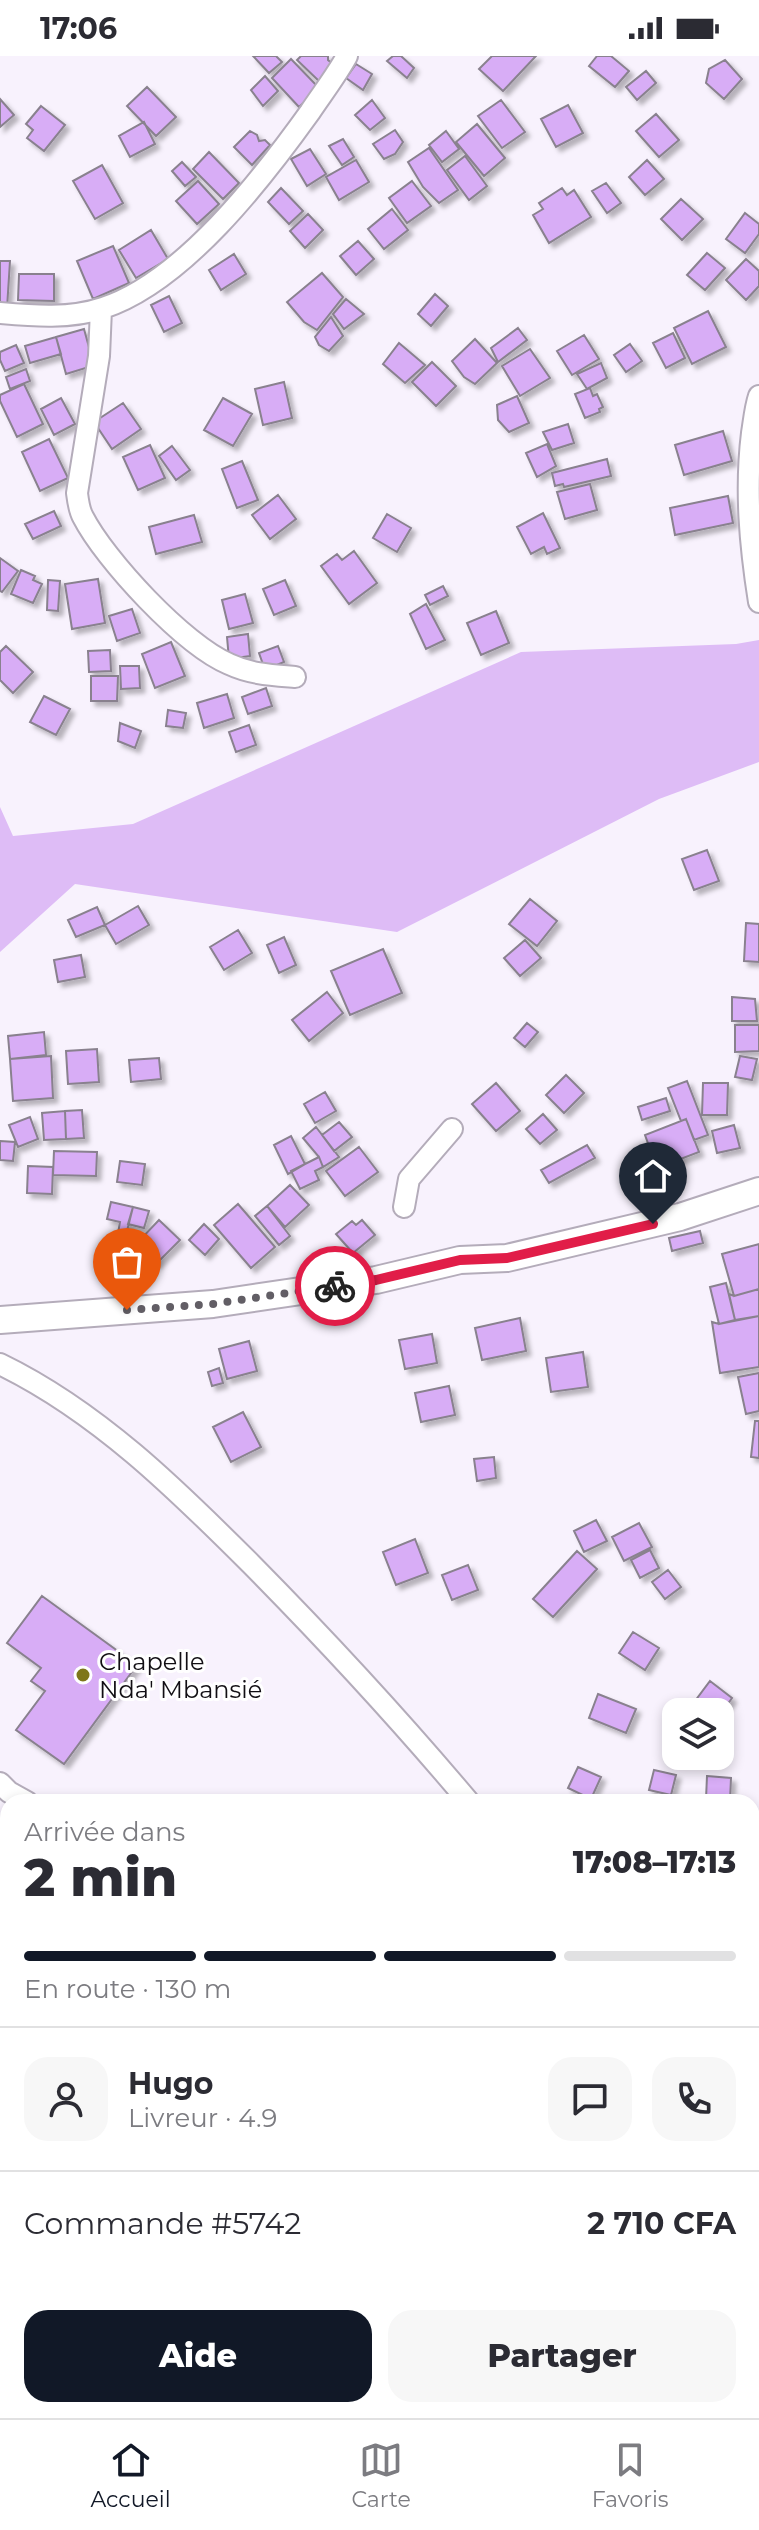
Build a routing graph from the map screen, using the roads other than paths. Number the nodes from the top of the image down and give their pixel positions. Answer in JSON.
{"nodes":[{"id":1,"x":347,"y":56,"type":"edge"},
{"id":2,"x":101,"y":309,"type":"junction"},
{"id":3,"x":0,"y":313,"type":"edge"},
{"id":4,"x":759,"y":396,"type":"edge"},
{"id":5,"x":759,"y":602,"type":"edge"},
{"id":6,"x":295,"y":677,"type":"dead end"},
{"id":7,"x":452,"y":1129,"type":"dead end"},
{"id":8,"x":759,"y":1191,"type":"edge"},
{"id":9,"x":404,"y":1207,"type":"dead end"},
{"id":10,"x":0,"y":1320,"type":"edge"},
{"id":11,"x":0,"y":1364,"type":"edge"},
{"id":12,"x":462,"y":1794,"type":"edge"}],
"edges":[{"from":1,"to":2,"type":"street"},
{"from":2,"to":3,"type":"street"},
{"from":2,"to":6,"type":"street"},
{"from":4,"to":5,"type":"street"},
{"from":7,"to":9,"type":"street"},
{"from":8,"to":10,"type":"main road"},
{"from":11,"to":12,"type":"street"}]}
